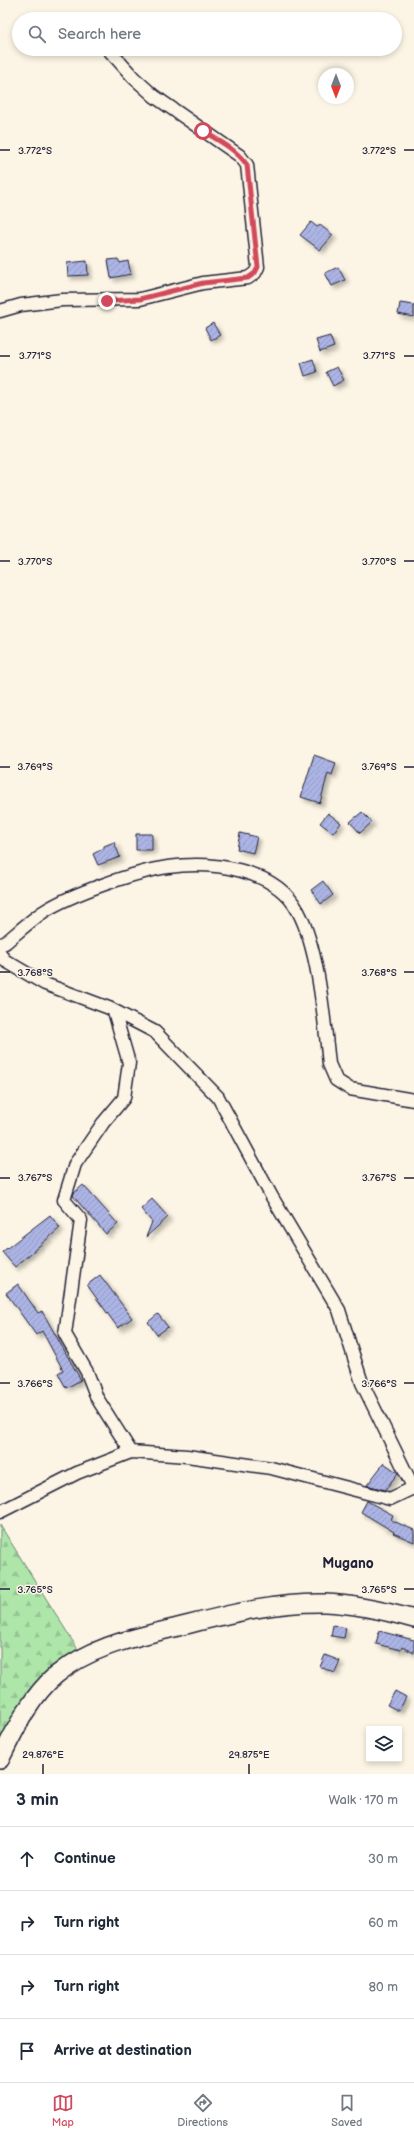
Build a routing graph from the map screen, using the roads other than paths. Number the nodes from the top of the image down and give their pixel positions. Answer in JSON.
{"nodes":[{"id":1,"x":114,"y":56,"type":"edge"},
{"id":2,"x":0,"y":311,"type":"edge"},
{"id":3,"x":0,"y":944,"type":"edge"},
{"id":4,"x":0,"y":953,"type":"edge"},
{"id":5,"x":114,"y":1011,"type":"junction"},
{"id":6,"x":414,"y":1100,"type":"edge"},
{"id":7,"x":131,"y":1452,"type":"junction"},
{"id":8,"x":413,"y":1488,"type":"edge"},
{"id":9,"x":0,"y":1512,"type":"edge"},
{"id":10,"x":414,"y":1619,"type":"edge"},
{"id":11,"x":0,"y":1760,"type":"edge"}],
"edges":[{"from":1,"to":2,"type":"street"},
{"from":3,"to":6,"type":"street"},
{"from":4,"to":5,"type":"street"},
{"from":5,"to":7,"type":"street"},
{"from":5,"to":8,"type":"street"},
{"from":7,"to":8,"type":"street"},
{"from":7,"to":9,"type":"street"},
{"from":10,"to":11,"type":"main road"}]}
